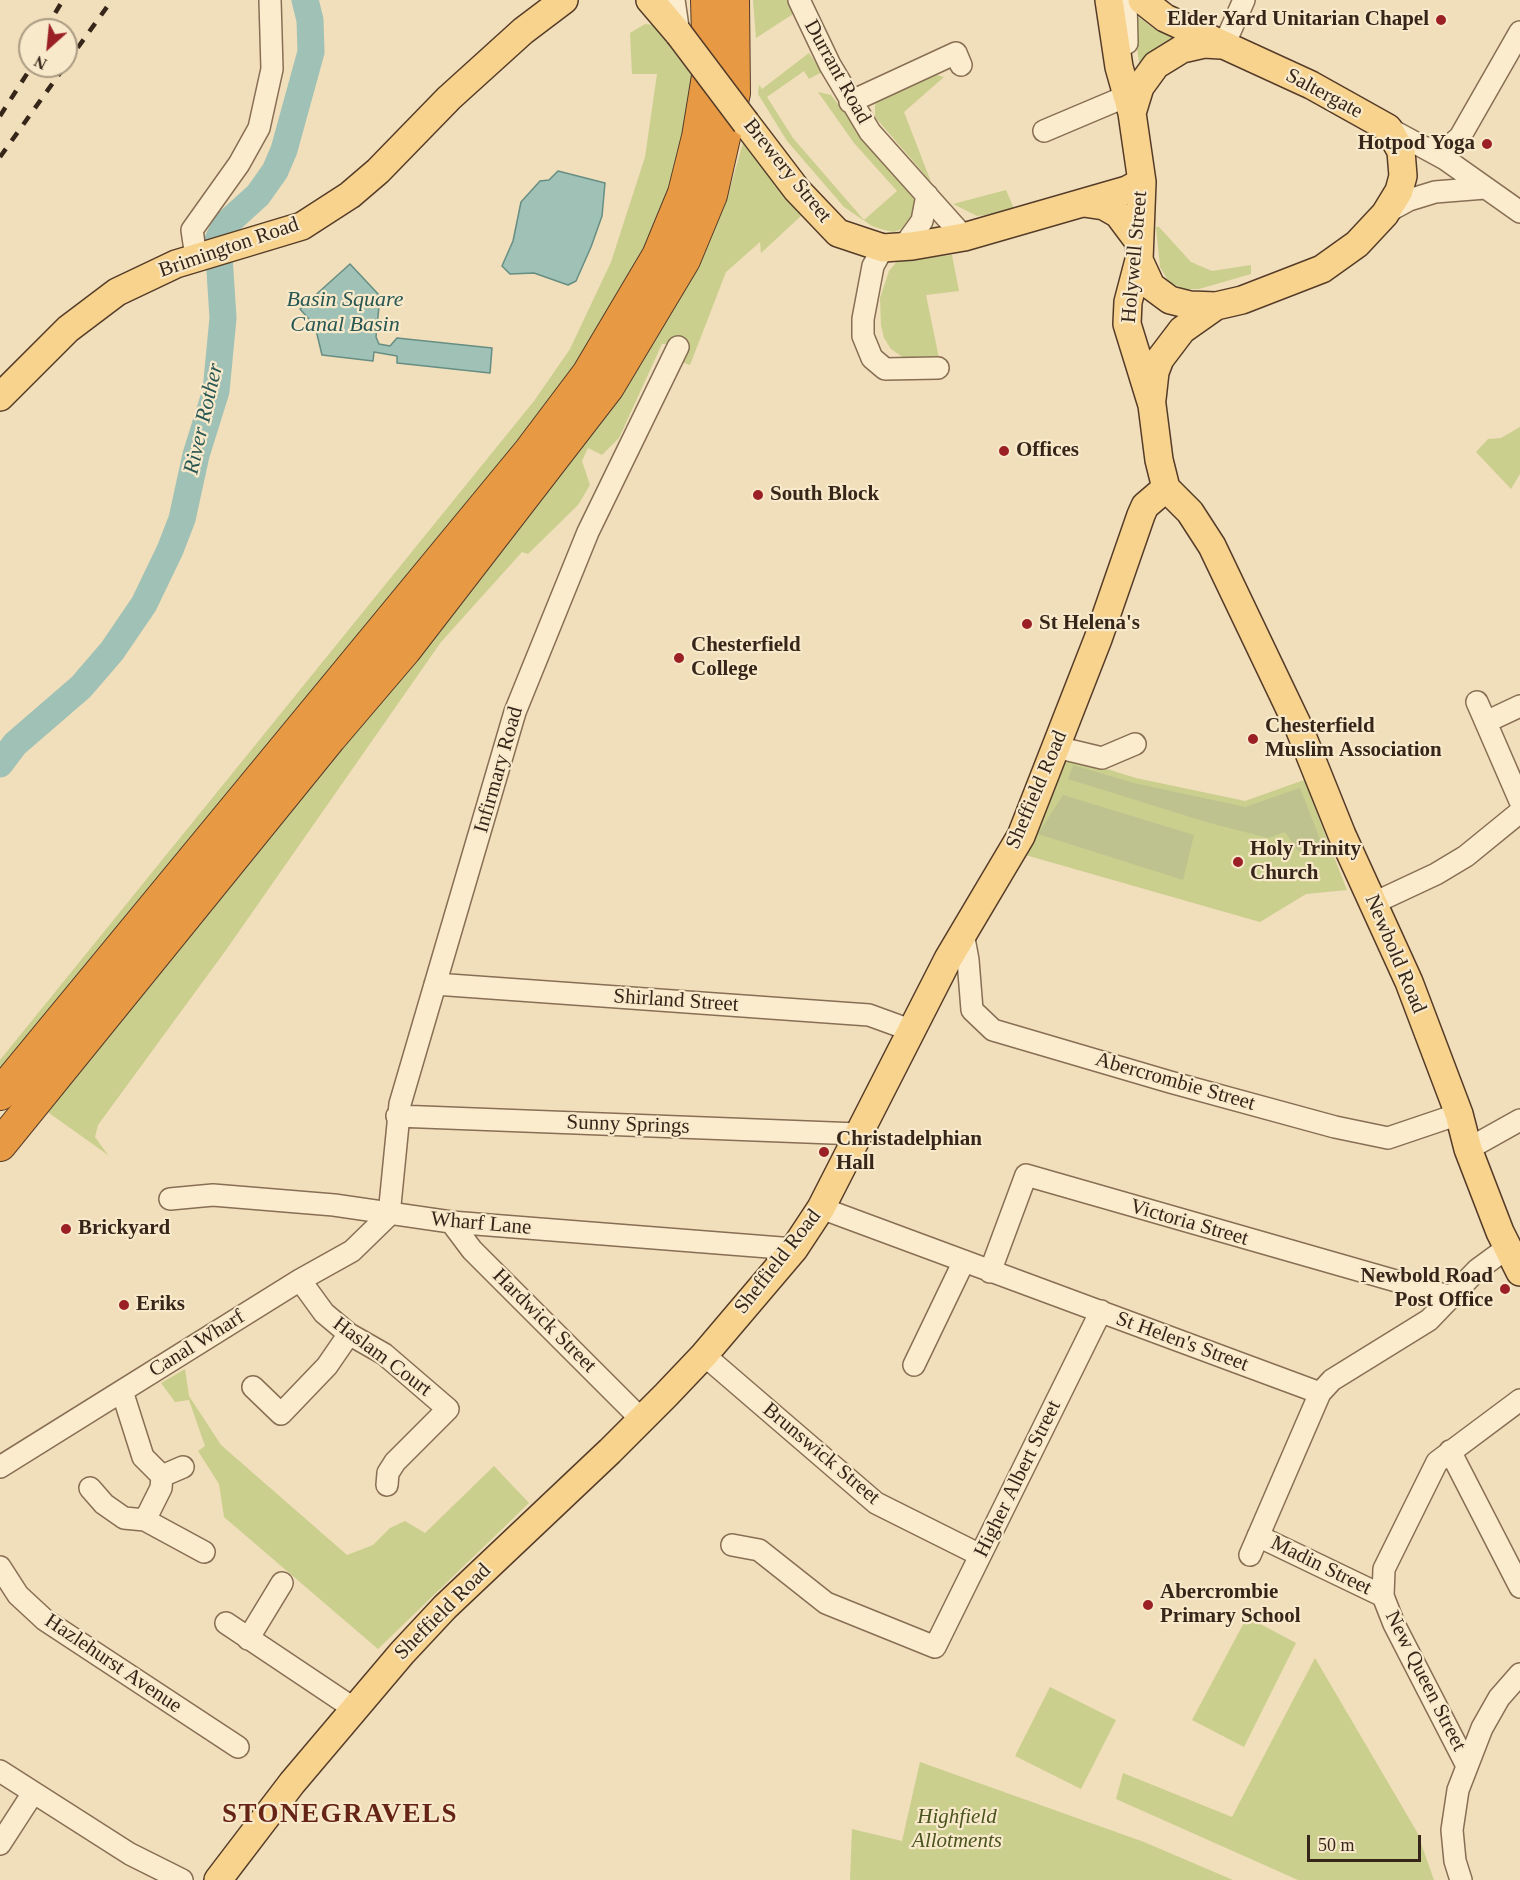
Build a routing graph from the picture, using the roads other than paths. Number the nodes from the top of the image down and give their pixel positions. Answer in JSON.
{"nodes":[{"id":1,"x":270,"y":0,"type":"edge"},
{"id":2,"x":564,"y":0,"type":"edge"},
{"id":3,"x":650,"y":0,"type":"edge"},
{"id":4,"x":674,"y":0,"type":"edge"},
{"id":5,"x":707,"y":0,"type":"edge"},
{"id":6,"x":733,"y":0,"type":"edge"},
{"id":7,"x":799,"y":0,"type":"edge"},
{"id":8,"x":1109,"y":0,"type":"edge"},
{"id":9,"x":1125,"y":0,"type":"edge"},
{"id":10,"x":1244,"y":0,"type":"edge"},
{"id":11,"x":1150,"y":4,"type":"edge"},
{"id":12,"x":1520,"y":32,"type":"edge"},
{"id":13,"x":679,"y":34,"type":"junction"},
{"id":14,"x":1224,"y":45,"type":"junction"},
{"id":15,"x":961,"y":64,"type":"dead end"},
{"id":16,"x":850,"y":102,"type":"junction"},
{"id":17,"x":1124,"y":107,"type":"junction"},
{"id":18,"x":1388,"y":128,"type":"junction"},
{"id":19,"x":1044,"y":131,"type":"dead end"},
{"id":20,"x":1428,"y":148,"type":"junction"},
{"id":21,"x":1142,"y":182,"type":"junction"},
{"id":22,"x":1485,"y":188,"type":"junction"},
{"id":23,"x":927,"y":195,"type":"junction"},
{"id":24,"x":1084,"y":203,"type":"junction"},
{"id":25,"x":1520,"y":212,"type":"edge"},
{"id":26,"x":1385,"y":214,"type":"junction"},
{"id":27,"x":964,"y":237,"type":"junction"},
{"id":28,"x":893,"y":247,"type":"junction"},
{"id":29,"x":1139,"y":251,"type":"junction"},
{"id":30,"x":196,"y":257,"type":"junction"},
{"id":31,"x":1216,"y":306,"type":"junction"},
{"id":32,"x":678,"y":347,"type":"dead end"},
{"id":33,"x":938,"y":368,"type":"dead end"},
{"id":34,"x":0,"y":397,"type":"edge"},
{"id":35,"x":1152,"y":405,"type":"junction"},
{"id":36,"x":1166,"y":488,"type":"junction"},
{"id":37,"x":1477,"y":702,"type":"dead end"},
{"id":38,"x":1520,"y":706,"type":"edge"},
{"id":39,"x":1486,"y":722,"type":"junction"},
{"id":40,"x":1135,"y":744,"type":"dead end"},
{"id":41,"x":1056,"y":747,"type":"junction"},
{"id":42,"x":1520,"y":801,"type":"edge"},
{"id":43,"x":1520,"y":812,"type":"edge"},
{"id":44,"x":1374,"y":903,"type":"junction"},
{"id":45,"x":963,"y":933,"type":"junction"},
{"id":46,"x":435,"y":984,"type":"junction"},
{"id":47,"x":913,"y":1032,"type":"junction"},
{"id":48,"x":0,"y":1094,"type":"edge"},
{"id":49,"x":1459,"y":1113,"type":"junction"},
{"id":50,"x":397,"y":1116,"type":"junction"},
{"id":51,"x":1520,"y":1120,"type":"edge"},
{"id":52,"x":858,"y":1134,"type":"junction"},
{"id":53,"x":0,"y":1145,"type":"edge"},
{"id":54,"x":1468,"y":1149,"type":"junction"},
{"id":55,"x":170,"y":1199,"type":"dead end"},
{"id":56,"x":821,"y":1208,"type":"junction"},
{"id":57,"x":389,"y":1215,"type":"junction"},
{"id":58,"x":451,"y":1222,"type":"junction"},
{"id":59,"x":1507,"y":1248,"type":"junction"},
{"id":60,"x":794,"y":1249,"type":"junction"},
{"id":61,"x":964,"y":1261,"type":"junction"},
{"id":62,"x":990,"y":1272,"type":"junction"},
{"id":63,"x":1520,"y":1272,"type":"edge"},
{"id":64,"x":300,"y":1280,"type":"junction"},
{"id":65,"x":1452,"y":1297,"type":"junction"},
{"id":66,"x":1101,"y":1311,"type":"junction"},
{"id":67,"x":350,"y":1334,"type":"junction"},
{"id":68,"x":704,"y":1355,"type":"junction"},
{"id":69,"x":914,"y":1365,"type":"dead end"},
{"id":70,"x":253,"y":1387,"type":"dead end"},
{"id":71,"x":122,"y":1391,"type":"junction"},
{"id":72,"x":1320,"y":1393,"type":"junction"},
{"id":73,"x":1520,"y":1400,"type":"edge"},
{"id":74,"x":640,"y":1418,"type":"junction"},
{"id":75,"x":1450,"y":1451,"type":"junction"},
{"id":76,"x":0,"y":1467,"type":"edge"},
{"id":77,"x":183,"y":1467,"type":"dead end"},
{"id":78,"x":162,"y":1476,"type":"junction"},
{"id":79,"x":387,"y":1485,"type":"dead end"},
{"id":80,"x":90,"y":1488,"type":"dead end"},
{"id":81,"x":145,"y":1520,"type":"junction"},
{"id":82,"x":1258,"y":1536,"type":"junction"},
{"id":83,"x":732,"y":1545,"type":"dead end"},
{"id":84,"x":204,"y":1552,"type":"dead end"},
{"id":85,"x":980,"y":1555,"type":"junction"},
{"id":86,"x":1250,"y":1555,"type":"dead end"},
{"id":87,"x":0,"y":1567,"type":"edge"},
{"id":88,"x":282,"y":1584,"type":"dead end"},
{"id":89,"x":1520,"y":1587,"type":"edge"},
{"id":90,"x":1383,"y":1596,"type":"junction"},
{"id":91,"x":226,"y":1623,"type":"dead end"},
{"id":92,"x":248,"y":1640,"type":"junction"},
{"id":93,"x":1520,"y":1674,"type":"edge"},
{"id":94,"x":353,"y":1708,"type":"junction"},
{"id":95,"x":238,"y":1747,"type":"dead end"},
{"id":96,"x":1466,"y":1764,"type":"junction"},
{"id":97,"x":0,"y":1772,"type":"edge"},
{"id":98,"x":33,"y":1793,"type":"junction"},
{"id":99,"x":0,"y":1844,"type":"edge"},
{"id":100,"x":182,"y":1880,"type":"edge"},
{"id":101,"x":218,"y":1880,"type":"edge"},
{"id":102,"x":1461,"y":1880,"type":"edge"}],
"edges":[{"from":1,"to":30,"type":"street"},
{"from":2,"to":30,"type":"main road","name":"Brimington Road"},
{"from":3,"to":13,"type":"main road","name":"Brewery Street"},
{"from":4,"to":13,"type":"street","name":"Brewery Street"},
{"from":5,"to":48,"type":"highway"},
{"from":6,"to":53,"type":"highway"},
{"from":7,"to":16,"type":"street","name":"Durrant Road"},
{"from":8,"to":17,"type":"main road","name":"Holywell Street"},
{"from":9,"to":17,"type":"street"},
{"from":10,"to":14,"type":"street"},
{"from":11,"to":14,"type":"main road","name":"Saltergate"},
{"from":12,"to":20,"type":"street"},
{"from":13,"to":28,"type":"main road","name":"Brewery Street","bridge":true},
{"from":14,"to":17,"type":"main road"},
{"from":14,"to":18,"type":"main road","name":"Saltergate"},
{"from":15,"to":16,"type":"street"},
{"from":16,"to":23,"type":"street","name":"Durrant Road"},
{"from":17,"to":19,"type":"street"},
{"from":17,"to":21,"type":"main road","name":"Holywell Street"},
{"from":18,"to":20,"type":"street","name":"Saltergate"},
{"from":18,"to":26,"type":"main road"},
{"from":20,"to":22,"type":"street","name":"Saltergate"},
{"from":21,"to":24,"type":"main road"},
{"from":21,"to":29,"type":"main road","name":"Holywell Street"},
{"from":22,"to":25,"type":"street","name":"Saltergate"},
{"from":22,"to":26,"type":"street"},
{"from":23,"to":27,"type":"street","name":"Durrant Road"},
{"from":23,"to":28,"type":"street"},
{"from":24,"to":27,"type":"main road"},
{"from":24,"to":29,"type":"main road"},
{"from":26,"to":31,"type":"main road"},
{"from":27,"to":28,"type":"main road","name":"Brewery Street"},
{"from":28,"to":33,"type":"street"},
{"from":29,"to":31,"type":"main road"},
{"from":29,"to":35,"type":"main road","name":"Holywell Street"},
{"from":30,"to":34,"type":"main road","name":"Brimington Road"},
{"from":31,"to":35,"type":"main road","name":"Holywell Street"},
{"from":32,"to":46,"type":"street","name":"Infirmary Road"},
{"from":35,"to":36,"type":"main road","name":"Holywell Street"},
{"from":36,"to":41,"type":"main road","name":"Sheffield Road"},
{"from":36,"to":44,"type":"main road","name":"Newbold Road"},
{"from":37,"to":39,"type":"street"},
{"from":38,"to":39,"type":"street"},
{"from":39,"to":42,"type":"street"},
{"from":40,"to":41,"type":"street"},
{"from":41,"to":45,"type":"main road","name":"Sheffield Road"},
{"from":43,"to":44,"type":"street"},
{"from":44,"to":49,"type":"main road","name":"Newbold Road"},
{"from":45,"to":47,"type":"main road","name":"Sheffield Road"},
{"from":45,"to":49,"type":"street","name":"Abercrombie Street"},
{"from":46,"to":47,"type":"street","name":"Shirland Street"},
{"from":46,"to":50,"type":"street","name":"Infirmary Road"},
{"from":47,"to":52,"type":"main road","name":"Sheffield Road"},
{"from":49,"to":54,"type":"main road","name":"Newbold Road"},
{"from":50,"to":52,"type":"street","name":"Sunny Springs"},
{"from":50,"to":57,"type":"street","name":"Infirmary Road"},
{"from":51,"to":54,"type":"street"},
{"from":52,"to":56,"type":"main road","name":"Sheffield Road"},
{"from":54,"to":59,"type":"main road","name":"Newbold Road"},
{"from":55,"to":57,"type":"street","name":"Wharf Lane"},
{"from":56,"to":60,"type":"main road","name":"Sheffield Road"},
{"from":56,"to":61,"type":"street","name":"St Helen's Street"},
{"from":57,"to":58,"type":"street","name":"Wharf Lane"},
{"from":57,"to":64,"type":"street","name":"Canal Wharf"},
{"from":58,"to":60,"type":"street","name":"Wharf Lane"},
{"from":58,"to":74,"type":"street","name":"Hardwick Street"},
{"from":59,"to":63,"type":"main road","name":"Newbold Road"},
{"from":59,"to":65,"type":"street"},
{"from":60,"to":68,"type":"main road","name":"Sheffield Road"},
{"from":61,"to":62,"type":"street","name":"St Helen's Street"},
{"from":61,"to":69,"type":"street"},
{"from":62,"to":65,"type":"street","name":"Victoria Street"},
{"from":62,"to":66,"type":"street","name":"St Helen's Street"},
{"from":64,"to":67,"type":"street","name":"Haslam Court"},
{"from":64,"to":71,"type":"street","name":"Canal Wharf"},
{"from":65,"to":72,"type":"street"},
{"from":66,"to":72,"type":"street","name":"St Helen's Street"},
{"from":66,"to":85,"type":"street","name":"Higher Albert Street"},
{"from":67,"to":70,"type":"street"},
{"from":67,"to":79,"type":"street","name":"Haslam Court"},
{"from":68,"to":74,"type":"main road","name":"Sheffield Road"},
{"from":68,"to":85,"type":"street","name":"Brunswick Street"},
{"from":71,"to":76,"type":"street","name":"Canal Wharf"},
{"from":71,"to":78,"type":"street"},
{"from":72,"to":82,"type":"street"},
{"from":73,"to":75,"type":"street","name":"New Queen Street"},
{"from":74,"to":94,"type":"main road","name":"Sheffield Road"},
{"from":75,"to":89,"type":"street"},
{"from":75,"to":90,"type":"street","name":"New Queen Street"},
{"from":77,"to":78,"type":"street"},
{"from":78,"to":81,"type":"street"},
{"from":80,"to":81,"type":"street"},
{"from":81,"to":84,"type":"street"},
{"from":82,"to":86,"type":"street"},
{"from":82,"to":90,"type":"street","name":"Madin Street"},
{"from":83,"to":85,"type":"street","name":"Higher Albert Street"},
{"from":87,"to":95,"type":"street","name":"Hazlehurst Avenue"},
{"from":88,"to":92,"type":"street"},
{"from":90,"to":96,"type":"street","name":"New Queen Street"},
{"from":91,"to":92,"type":"street"},
{"from":92,"to":94,"type":"street"},
{"from":93,"to":96,"type":"street"},
{"from":94,"to":101,"type":"main road","name":"Sheffield Road"},
{"from":96,"to":102,"type":"street"},
{"from":97,"to":98,"type":"street"},
{"from":98,"to":99,"type":"street"},
{"from":98,"to":100,"type":"street"}]}
